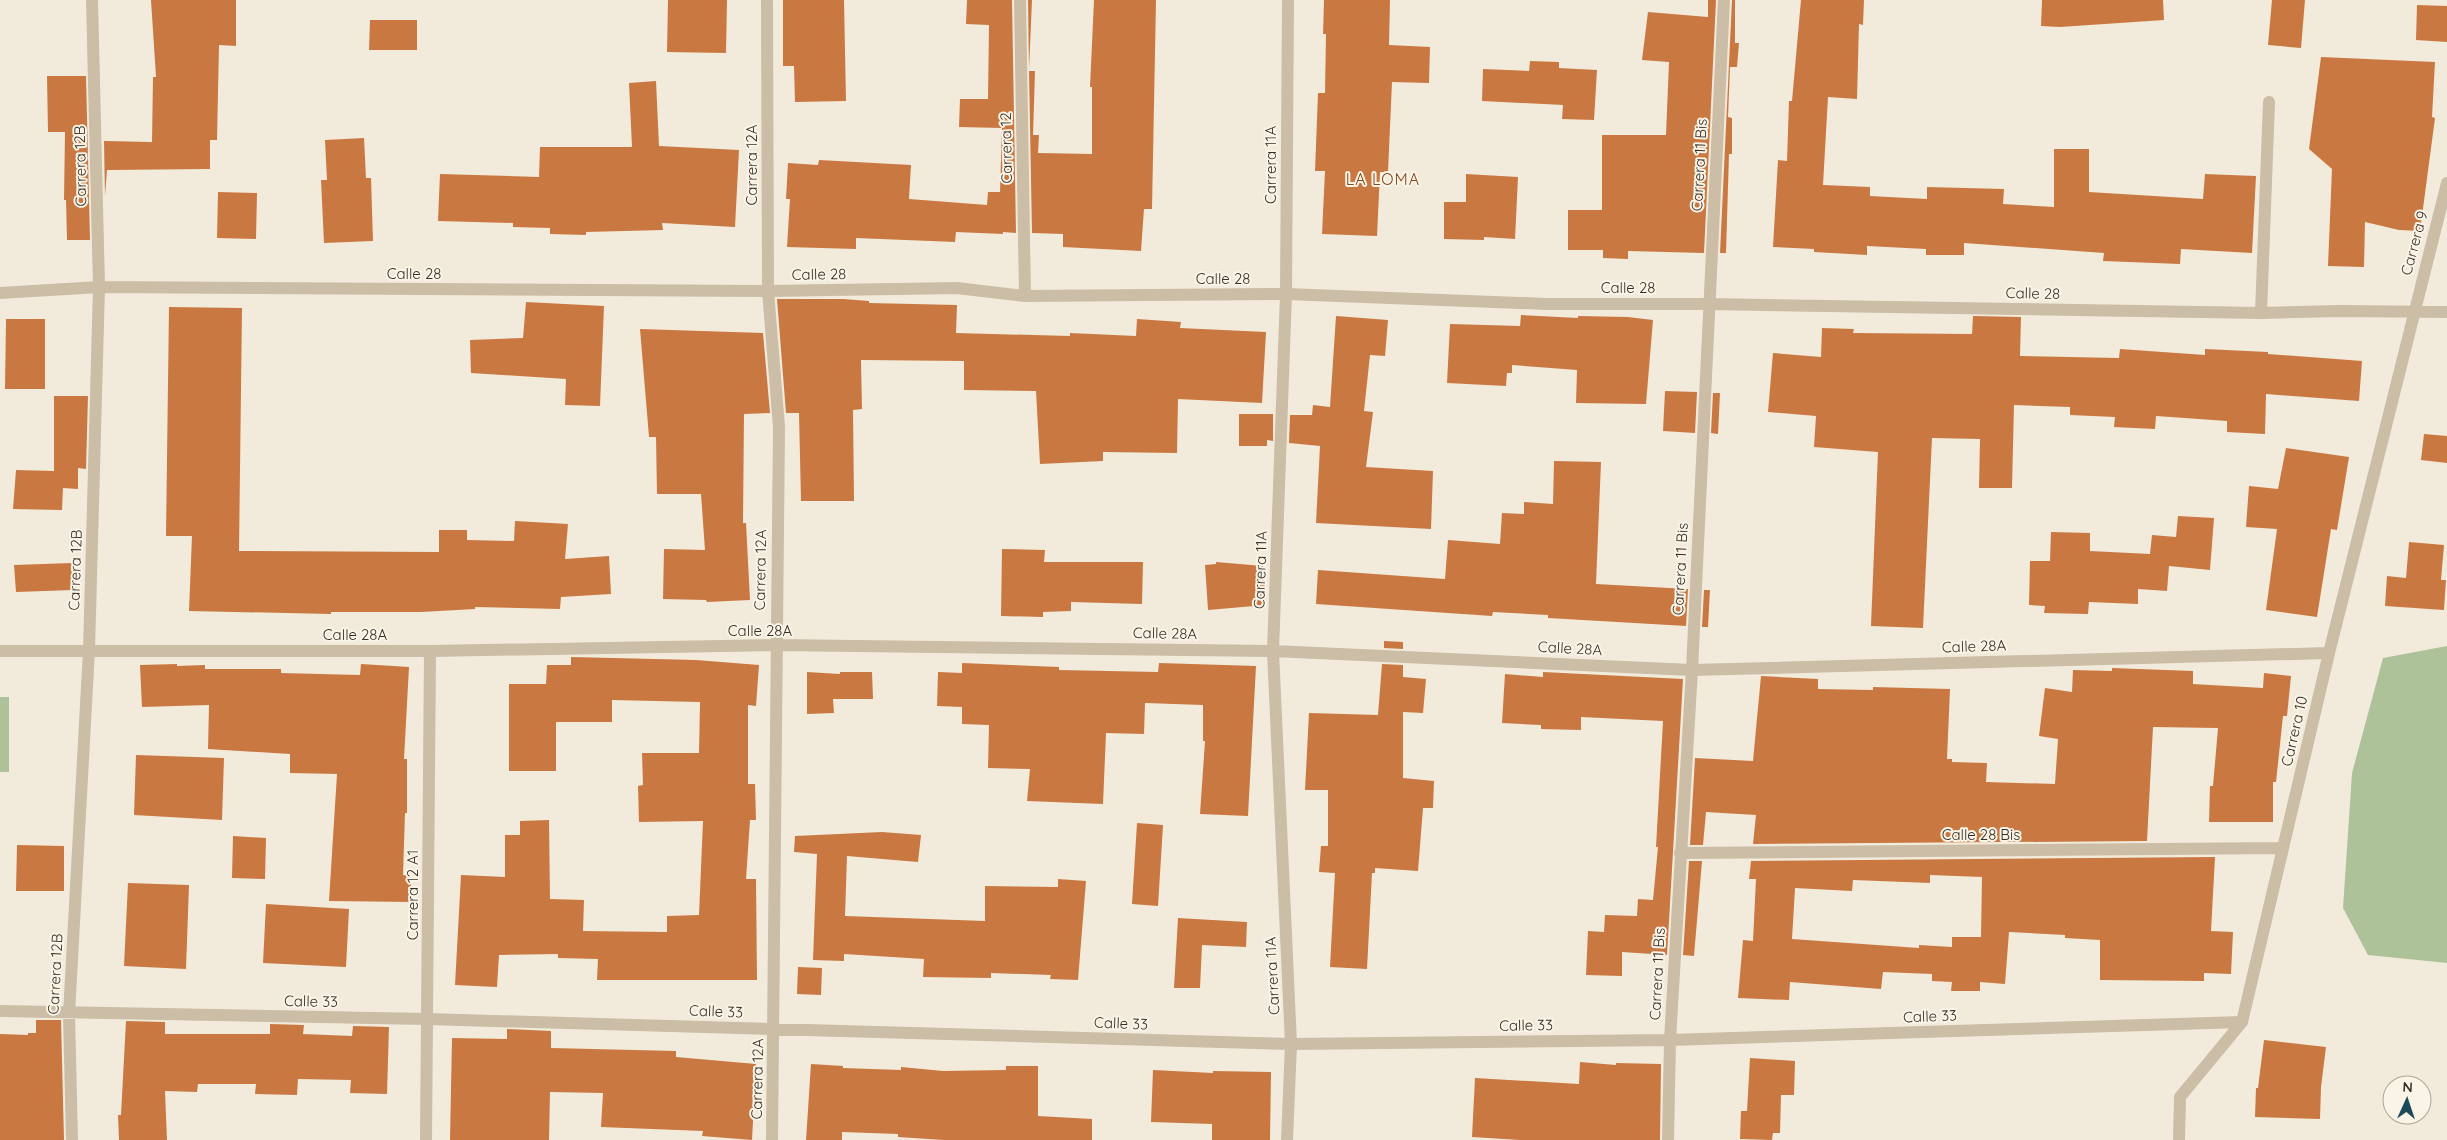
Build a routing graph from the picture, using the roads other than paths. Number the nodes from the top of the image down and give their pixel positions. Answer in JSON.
{"nodes":[{"id":1,"x":92,"y":0,"type":"edge"},
{"id":2,"x":767,"y":0,"type":"edge"},
{"id":3,"x":1020,"y":0,"type":"edge"},
{"id":4,"x":1288,"y":0,"type":"edge"},
{"id":5,"x":1724,"y":0,"type":"edge"},
{"id":6,"x":2269,"y":102,"type":"dead end"},
{"id":7,"x":2447,"y":183,"type":"edge"},
{"id":8,"x":99,"y":287,"type":"junction"},
{"id":9,"x":768,"y":291,"type":"junction"},
{"id":10,"x":0,"y":293,"type":"edge"},
{"id":11,"x":1286,"y":294,"type":"junction"},
{"id":12,"x":1024,"y":296,"type":"junction"},
{"id":13,"x":1708,"y":304,"type":"junction"},
{"id":14,"x":2413,"y":312,"type":"junction"},
{"id":15,"x":2447,"y":312,"type":"edge"},
{"id":16,"x":2260,"y":314,"type":"junction"},
{"id":17,"x":776,"y":645,"type":"junction"},
{"id":18,"x":89,"y":650,"type":"junction"},
{"id":19,"x":0,"y":651,"type":"edge"},
{"id":20,"x":430,"y":651,"type":"junction"},
{"id":21,"x":1273,"y":651,"type":"junction"},
{"id":22,"x":2329,"y":653,"type":"junction"},
{"id":23,"x":1692,"y":670,"type":"junction"},
{"id":24,"x":2283,"y":848,"type":"junction"},
{"id":25,"x":1680,"y":853,"type":"junction"},
{"id":26,"x":0,"y":1011,"type":"edge"},
{"id":27,"x":69,"y":1014,"type":"junction"},
{"id":28,"x":427,"y":1019,"type":"junction"},
{"id":29,"x":2242,"y":1022,"type":"junction"},
{"id":30,"x":775,"y":1029,"type":"junction"},
{"id":31,"x":1670,"y":1040,"type":"junction"},
{"id":32,"x":1291,"y":1044,"type":"junction"},
{"id":33,"x":72,"y":1140,"type":"edge"},
{"id":34,"x":426,"y":1140,"type":"edge"},
{"id":35,"x":772,"y":1140,"type":"edge"},
{"id":36,"x":1288,"y":1140,"type":"edge"},
{"id":37,"x":1668,"y":1140,"type":"edge"},
{"id":38,"x":2179,"y":1140,"type":"edge"}],
"edges":[{"from":1,"to":8,"type":"street","name":"Carrera 12B"},
{"from":2,"to":9,"type":"street","name":"Carrera 12A"},
{"from":3,"to":12,"type":"street","name":"Carrera 12"},
{"from":4,"to":11,"type":"street","name":"Carrera 11A"},
{"from":5,"to":13,"type":"street","name":"Carrera 11 Bis"},
{"from":6,"to":16,"type":"street"},
{"from":7,"to":14,"type":"street","name":"Carrera 9"},
{"from":8,"to":9,"type":"street","name":"Calle 28"},
{"from":8,"to":10,"type":"street","name":"Calle 28"},
{"from":8,"to":18,"type":"street","name":"Carrera 12B"},
{"from":9,"to":12,"type":"street","name":"Calle 28"},
{"from":9,"to":17,"type":"street","name":"Carrera 12A"},
{"from":11,"to":12,"type":"street","name":"Calle 28"},
{"from":11,"to":13,"type":"street","name":"Calle 28"},
{"from":11,"to":21,"type":"street","name":"Carrera 11A"},
{"from":13,"to":16,"type":"street","name":"Calle 28"},
{"from":13,"to":23,"type":"street","name":"Carrera 11 Bis"},
{"from":14,"to":15,"type":"street","name":"Calle 28"},
{"from":14,"to":16,"type":"street","name":"Calle 28"},
{"from":14,"to":22,"type":"street","name":"Carrera 10"},
{"from":17,"to":20,"type":"street","name":"Calle 28A"},
{"from":17,"to":21,"type":"street","name":"Calle 28A"},
{"from":17,"to":30,"type":"street","name":"Carrera 12A"},
{"from":18,"to":19,"type":"street","name":"Calle 28A"},
{"from":18,"to":20,"type":"street","name":"Calle 28A"},
{"from":18,"to":27,"type":"street","name":"Carrera 12B"},
{"from":20,"to":28,"type":"street","name":"Carrera 12 A1"},
{"from":21,"to":23,"type":"street","name":"Calle 28A"},
{"from":21,"to":32,"type":"street","name":"Carrera 11A"},
{"from":22,"to":23,"type":"street","name":"Calle 28A"},
{"from":22,"to":24,"type":"street","name":"Carrera 10"},
{"from":23,"to":25,"type":"street","name":"Carrera 11 Bis"},
{"from":24,"to":25,"type":"street","name":"Calle 28 Bis"},
{"from":24,"to":29,"type":"street","name":"Carrera 10"},
{"from":25,"to":31,"type":"street","name":"Carrera 11 Bis"},
{"from":26,"to":27,"type":"street","name":"Calle 33"},
{"from":27,"to":28,"type":"street","name":"Calle 33"},
{"from":27,"to":33,"type":"street","name":"Carrera 12B"},
{"from":28,"to":30,"type":"street","name":"Calle 33"},
{"from":28,"to":34,"type":"street","name":"Carrera 12 A1"},
{"from":29,"to":31,"type":"street","name":"Calle 33"},
{"from":29,"to":38,"type":"street","name":"Carrera 10"},
{"from":30,"to":32,"type":"street","name":"Calle 33"},
{"from":30,"to":35,"type":"street","name":"Carrera 12A"},
{"from":31,"to":32,"type":"street","name":"Calle 33"},
{"from":31,"to":37,"type":"street","name":"Carrera 11 Bis"},
{"from":32,"to":36,"type":"street","name":"Carrera 11A"}]}
